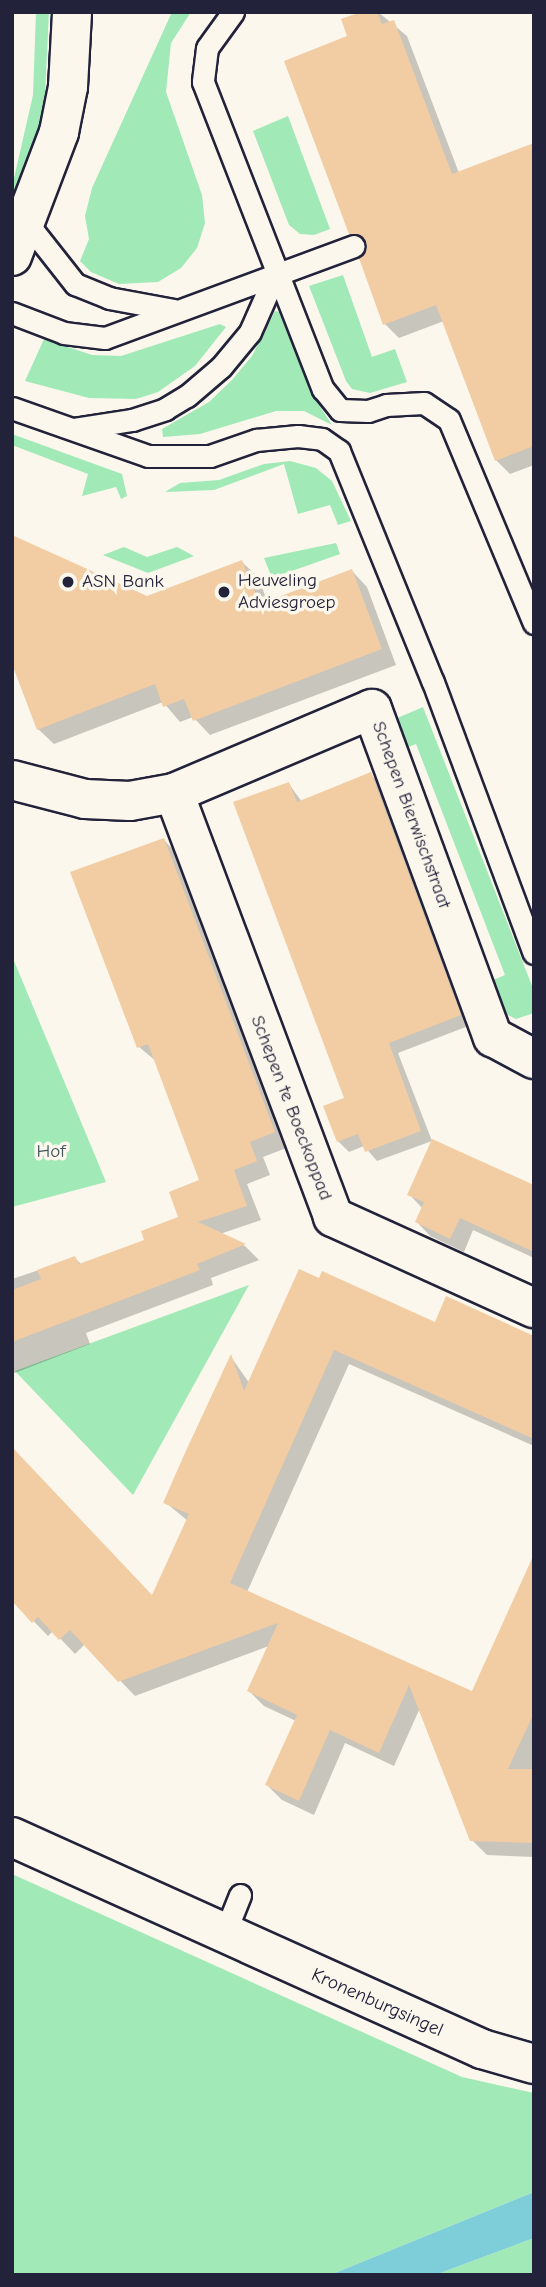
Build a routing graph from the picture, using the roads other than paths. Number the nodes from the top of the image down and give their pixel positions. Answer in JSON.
{"nodes":[{"id":1,"x":72,"y":12,"type":"edge"},
{"id":2,"x":233,"y":12,"type":"edge"},
{"id":3,"x":20,"y":240,"type":"edge"},
{"id":4,"x":354,"y":246,"type":"dead end"},
{"id":5,"x":276,"y":273,"type":"junction"},
{"id":6,"x":174,"y":310,"type":"junction"},
{"id":7,"x":12,"y":313,"type":"edge"},
{"id":8,"x":12,"y":408,"type":"edge"},
{"id":9,"x":69,"y":429,"type":"junction"},
{"id":10,"x":534,"y":623,"type":"edge"},
{"id":11,"x":12,"y":780,"type":"edge"},
{"id":12,"x":174,"y":793,"type":"junction"},
{"id":13,"x":534,"y":953,"type":"edge"},
{"id":14,"x":534,"y":1059,"type":"edge"},
{"id":15,"x":534,"y":1308,"type":"edge"},
{"id":16,"x":12,"y":1837,"type":"edge"},
{"id":17,"x":240,"y":1895,"type":"dead end"},
{"id":18,"x":223,"y":1935,"type":"junction"},
{"id":19,"x":534,"y":2064,"type":"edge"}],
"edges":[{"from":1,"to":3,"type":"street"},
{"from":2,"to":5,"type":"lane"},
{"from":3,"to":6,"type":"lane"},
{"from":4,"to":5,"type":"lane"},
{"from":5,"to":6,"type":"lane"},
{"from":5,"to":9,"type":"lane"},
{"from":5,"to":10,"type":"lane"},
{"from":6,"to":7,"type":"lane"},
{"from":8,"to":9,"type":"lane"},
{"from":9,"to":13,"type":"lane"},
{"from":11,"to":12,"type":"street","name":"Schepen Bierwischstraat"},
{"from":12,"to":14,"type":"street","name":"Schepen Bierwischstraat"},
{"from":12,"to":15,"type":"street","name":"Schepen te Boeckoppad"},
{"from":16,"to":18,"type":"street","name":"Kronenburgsingel"},
{"from":17,"to":18,"type":"lane"},
{"from":18,"to":19,"type":"street","name":"Kronenburgsingel"}]}
